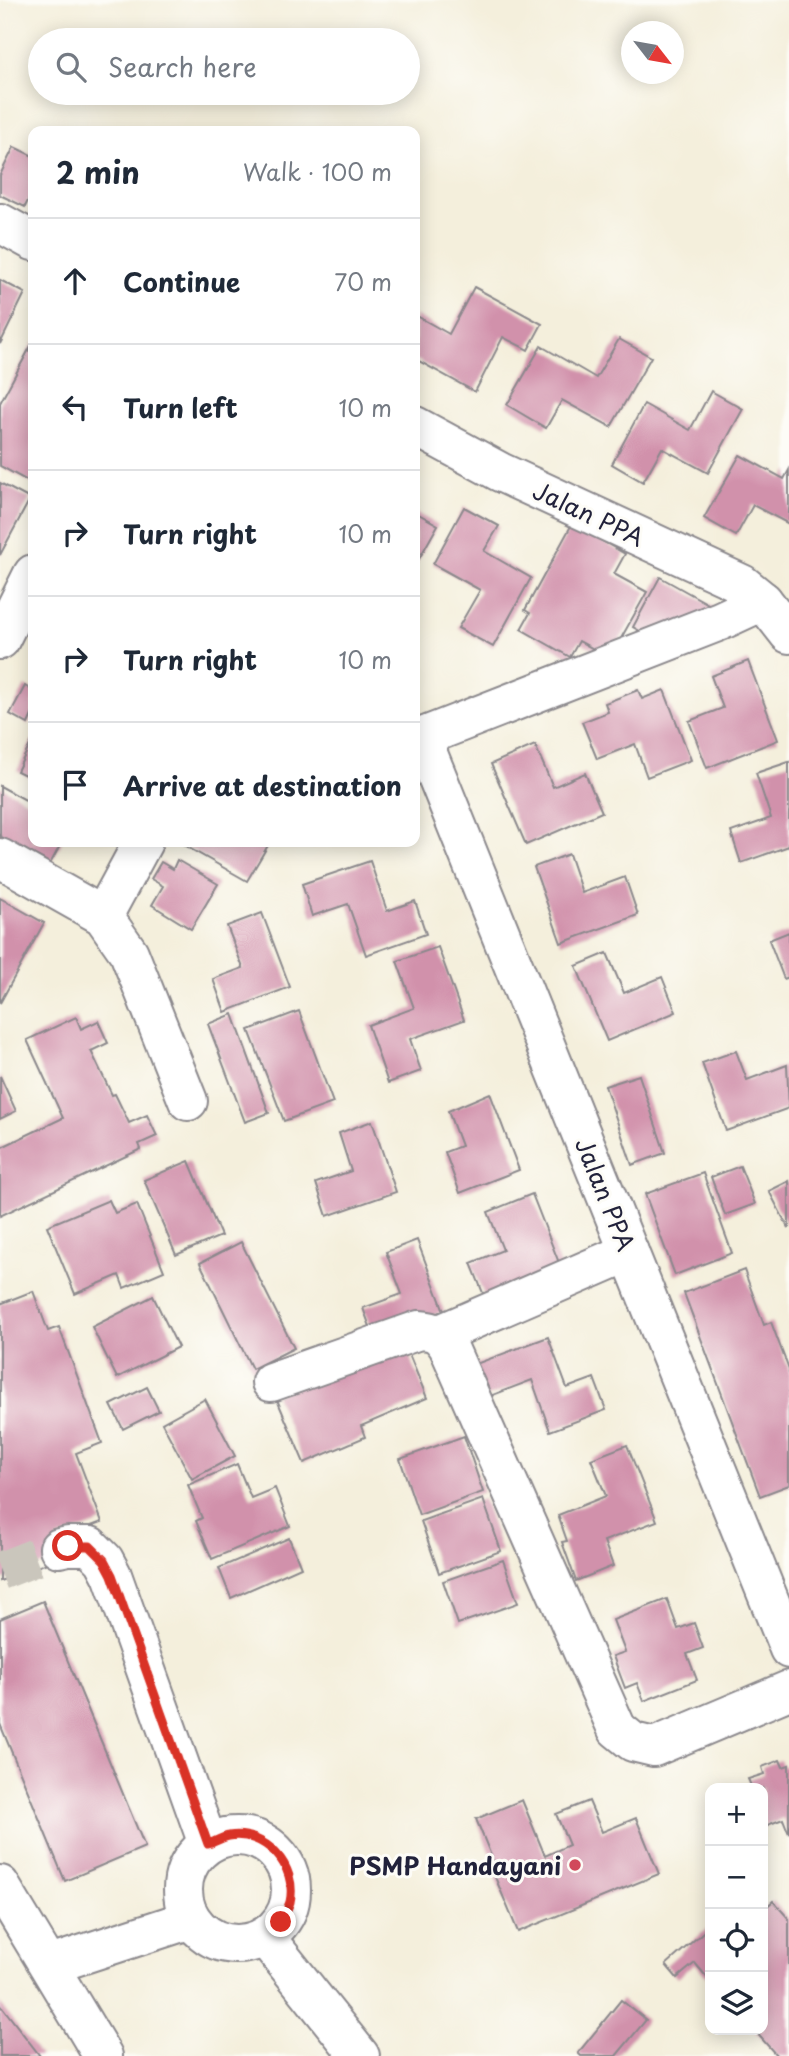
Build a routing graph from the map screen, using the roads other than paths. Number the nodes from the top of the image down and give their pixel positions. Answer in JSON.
{"nodes":[{"id":1,"x":0,"y":223,"type":"edge"},
{"id":2,"x":28,"y":238,"type":"edge"},
{"id":3,"x":420,"y":429,"type":"edge"},
{"id":4,"x":28,"y":598,"type":"edge"},
{"id":5,"x":763,"y":601,"type":"junction"},
{"id":6,"x":789,"y":634,"type":"edge"},
{"id":7,"x":0,"y":640,"type":"edge"},
{"id":8,"x":420,"y":739,"type":"edge"},
{"id":9,"x":420,"y":741,"type":"edge"},
{"id":10,"x":139,"y":847,"type":"edge"},
{"id":11,"x":0,"y":858,"type":"edge"},
{"id":12,"x":103,"y":916,"type":"junction"},
{"id":13,"x":188,"y":1101,"type":"dead end"},
{"id":14,"x":629,"y":1252,"type":"junction"},
{"id":15,"x":440,"y":1334,"type":"junction"},
{"id":16,"x":271,"y":1382,"type":"dead end"},
{"id":17,"x":59,"y":1548,"type":"tunnel mouth"},
{"id":18,"x":789,"y":1649,"type":"edge"},
{"id":19,"x":789,"y":1690,"type":"edge"},
{"id":20,"x":208,"y":1844,"type":"junction"},
{"id":21,"x":0,"y":1885,"type":"edge"},
{"id":22,"x":191,"y":1919,"type":"junction"},
{"id":23,"x":265,"y":1937,"type":"junction"},
{"id":24,"x":50,"y":1965,"type":"junction"},
{"id":25,"x":103,"y":2056,"type":"edge"},
{"id":26,"x":360,"y":2056,"type":"edge"}],
"edges":[{"from":1,"to":2,"type":"lane"},
{"from":3,"to":5,"type":"lane","name":"Jalan PPA"},
{"from":4,"to":7,"type":"lane"},
{"from":5,"to":6,"type":"lane","name":"Jalan PPA"},
{"from":5,"to":8,"type":"lane","name":"Jalan PPA"},
{"from":9,"to":14,"type":"lane","name":"Jalan PPA"},
{"from":10,"to":12,"type":"lane"},
{"from":11,"to":12,"type":"lane"},
{"from":12,"to":13,"type":"lane"},
{"from":14,"to":15,"type":"lane"},
{"from":14,"to":18,"type":"lane","name":"Jalan PPA"},
{"from":15,"to":16,"type":"lane"},
{"from":15,"to":19,"type":"lane"},
{"from":17,"to":20,"type":"lane"},
{"from":20,"to":22,"type":"lane"},
{"from":20,"to":23,"type":"lane"},
{"from":21,"to":24,"type":"lane"},
{"from":22,"to":23,"type":"lane"},
{"from":22,"to":24,"type":"lane"},
{"from":23,"to":26,"type":"lane"},
{"from":24,"to":25,"type":"lane"}]}
